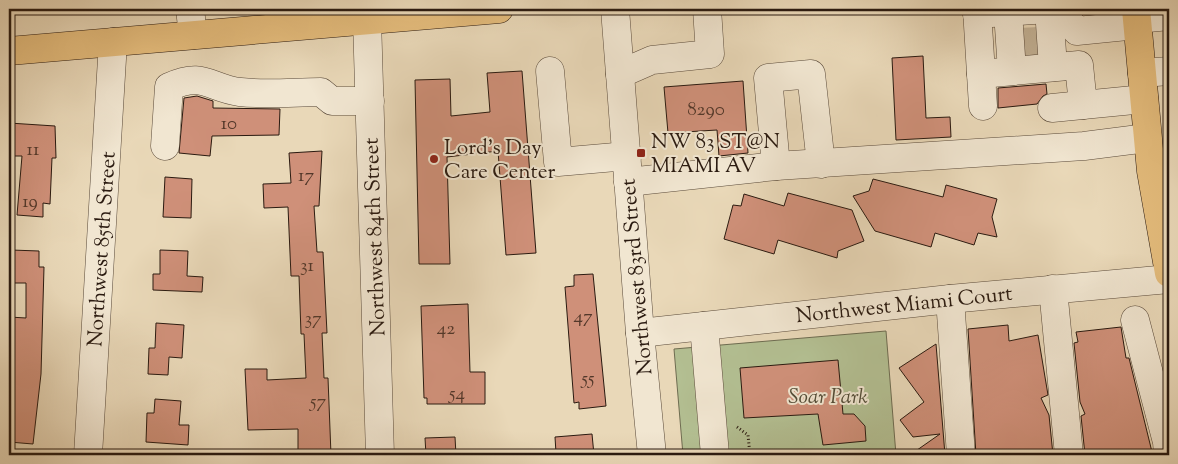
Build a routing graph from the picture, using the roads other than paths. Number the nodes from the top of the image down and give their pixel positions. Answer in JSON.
{"nodes":[{"id":1,"x":499,"y":9,"type":"edge"},
{"id":2,"x":615,"y":9,"type":"edge"},
{"id":3,"x":707,"y":9,"type":"edge"},
{"id":4,"x":977,"y":12,"type":"edge"},
{"id":5,"x":1169,"y":16,"type":"edge"},
{"id":6,"x":1137,"y":18,"type":"edge"},
{"id":7,"x":367,"y":19,"type":"junction"},
{"id":8,"x":191,"y":22,"type":"edge"},
{"id":9,"x":1035,"y":39,"type":"edge"},
{"id":10,"x":113,"y":42,"type":"junction"},
{"id":11,"x":9,"y":51,"type":"edge"},
{"id":12,"x":1169,"y":71,"type":"edge"},
{"id":13,"x":550,"y":72,"type":"dead end"},
{"id":14,"x":620,"y":74,"type":"junction"},
{"id":15,"x":981,"y":74,"type":"junction"},
{"id":16,"x":1143,"y":86,"type":"junction"},
{"id":17,"x":370,"y":101,"type":"junction"},
{"id":18,"x":1083,"y":104,"type":"junction"},
{"id":19,"x":983,"y":106,"type":"dead end"},
{"id":20,"x":1052,"y":108,"type":"dead end"},
{"id":21,"x":1147,"y":138,"type":"junction"},
{"id":22,"x":165,"y":146,"type":"dead end"},
{"id":23,"x":821,"y":164,"type":"junction"},
{"id":24,"x":776,"y":166,"type":"junction"},
{"id":25,"x":627,"y":169,"type":"junction"},
{"id":26,"x":1169,"y":273,"type":"edge"},
{"id":27,"x":1169,"y":279,"type":"edge"},
{"id":28,"x":1053,"y":289,"type":"junction"},
{"id":29,"x":950,"y":299,"type":"junction"},
{"id":30,"x":1135,"y":320,"type":"dead end"},
{"id":31,"x":704,"y":326,"type":"junction"},
{"id":32,"x":640,"y":333,"type":"junction"},
{"id":33,"x":88,"y":455,"type":"edge"},
{"id":34,"x":380,"y":455,"type":"edge"},
{"id":35,"x":652,"y":455,"type":"edge"},
{"id":36,"x":715,"y":455,"type":"edge"},
{"id":37,"x":960,"y":455,"type":"edge"},
{"id":38,"x":1069,"y":455,"type":"edge"},
{"id":39,"x":1168,"y":455,"type":"edge"}],
"edges":[{"from":1,"to":7,"type":"main road"},
{"from":2,"to":14,"type":"street","name":"Northwest 83rd Street"},
{"from":3,"to":14,"type":"street"},
{"from":4,"to":9,"type":"street"},
{"from":4,"to":15,"type":"street"},
{"from":5,"to":6,"type":"street"},
{"from":6,"to":9,"type":"street"},
{"from":6,"to":16,"type":"main road"},
{"from":7,"to":8,"type":"main road"},
{"from":7,"to":17,"type":"street","name":"Northwest 84th Street"},
{"from":8,"to":10,"type":"main road"},
{"from":9,"to":15,"type":"street"},
{"from":9,"to":18,"type":"street"},
{"from":10,"to":11,"type":"main road"},
{"from":10,"to":33,"type":"street","name":"Northwest 85th Street"},
{"from":12,"to":16,"type":"street"},
{"from":13,"to":25,"type":"street"},
{"from":14,"to":25,"type":"street","name":"Northwest 83rd Street"},
{"from":15,"to":19,"type":"street"},
{"from":16,"to":18,"type":"street"},
{"from":16,"to":21,"type":"main road"},
{"from":17,"to":22,"type":"street"},
{"from":17,"to":34,"type":"street","name":"Northwest 84th Street"},
{"from":18,"to":20,"type":"street"},
{"from":21,"to":23,"type":"street"},
{"from":21,"to":26,"type":"main road"},
{"from":23,"to":24,"type":"street"},
{"from":23,"to":24,"type":"street"},
{"from":24,"to":25,"type":"street"},
{"from":25,"to":32,"type":"street","name":"Northwest 83rd Street"},
{"from":27,"to":28,"type":"street","name":"Northwest Miami Court"},
{"from":28,"to":29,"type":"street","name":"Northwest Miami Court"},
{"from":28,"to":38,"type":"street"},
{"from":29,"to":31,"type":"street","name":"Northwest Miami Court"},
{"from":29,"to":37,"type":"street"},
{"from":30,"to":39,"type":"street"},
{"from":31,"to":32,"type":"street","name":"Northwest Miami Court"},
{"from":31,"to":36,"type":"street"},
{"from":32,"to":35,"type":"street","name":"Northwest 83rd Street"}]}
